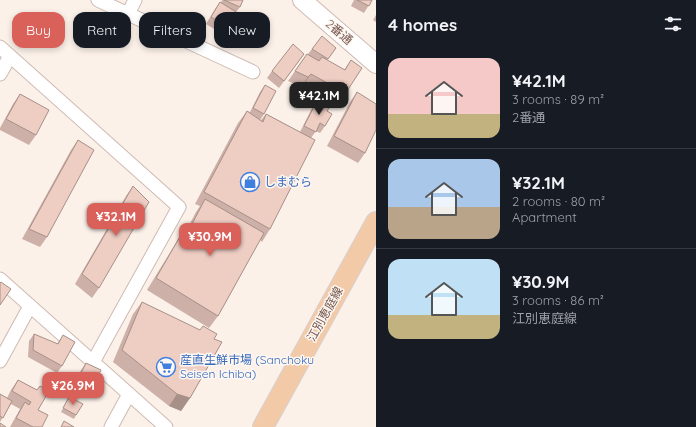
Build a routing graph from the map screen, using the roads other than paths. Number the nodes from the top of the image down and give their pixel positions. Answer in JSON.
{"nodes":[{"id":1,"x":98,"y":0,"type":"edge"},
{"id":2,"x":135,"y":0,"type":"edge"},
{"id":3,"x":302,"y":0,"type":"edge"},
{"id":4,"x":124,"y":12,"type":"edge"},
{"id":5,"x":129,"y":12,"type":"edge"},
{"id":6,"x":131,"y":15,"type":"edge"},
{"id":7,"x":5,"y":52,"type":"edge"},
{"id":8,"x":376,"y":64,"type":"edge"},
{"id":9,"x":253,"y":72,"type":"dead end"},
{"id":10,"x":0,"y":74,"type":"edge"},
{"id":11,"x":376,"y":222,"type":"edge"},
{"id":12,"x":0,"y":279,"type":"edge"},
{"id":13,"x":30,"y":306,"type":"junction"},
{"id":14,"x":0,"y":361,"type":"edge"},
{"id":15,"x":93,"y":362,"type":"junction"},
{"id":16,"x":129,"y":394,"type":"junction"},
{"id":17,"x":111,"y":427,"type":"edge"},
{"id":18,"x":166,"y":427,"type":"edge"},
{"id":19,"x":263,"y":427,"type":"edge"}],
"edges":[{"from":1,"to":4,"type":"street"},
{"from":2,"to":5,"type":"street"},
{"from":3,"to":8,"type":"main road","name":"2番通"},
{"from":6,"to":9,"type":"street"},
{"from":7,"to":10,"type":"street"},
{"from":7,"to":15,"type":"street"},
{"from":11,"to":19,"type":"main road","name":"江別恵庭線"},
{"from":12,"to":13,"type":"street"},
{"from":13,"to":14,"type":"street"},
{"from":13,"to":15,"type":"street"},
{"from":15,"to":16,"type":"street"},
{"from":16,"to":17,"type":"street"},
{"from":16,"to":18,"type":"street"}]}
